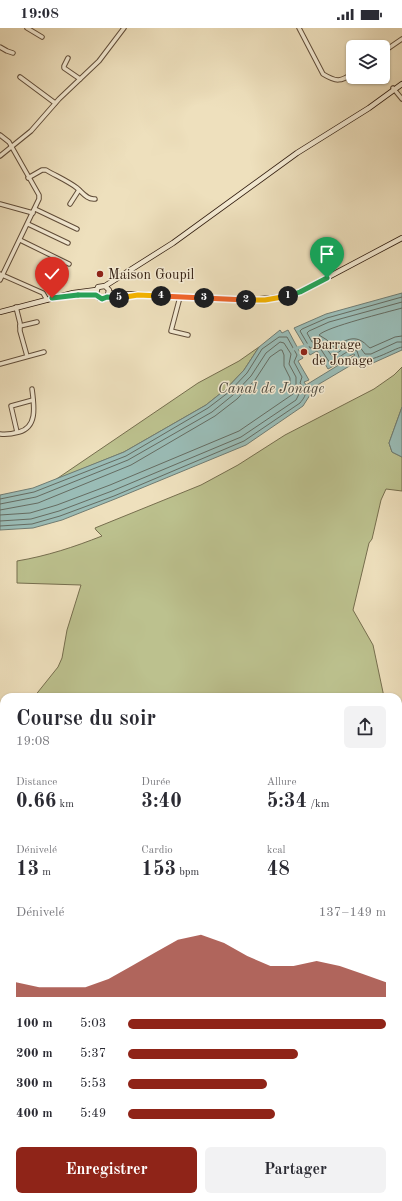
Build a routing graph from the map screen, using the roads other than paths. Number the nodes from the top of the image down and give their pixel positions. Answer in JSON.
{"nodes":[{"id":1,"x":27,"y":28,"type":"edge"},
{"id":2,"x":124,"y":28,"type":"edge"},
{"id":3,"x":299,"y":28,"type":"edge"},
{"id":4,"x":42,"y":37,"type":"dead end"},
{"id":5,"x":402,"y":39,"type":"edge"},
{"id":6,"x":0,"y":47,"type":"edge"},
{"id":7,"x":390,"y":47,"type":"edge"},
{"id":8,"x":13,"y":53,"type":"dead end"},
{"id":9,"x":68,"y":58,"type":"dead end"},
{"id":10,"x":20,"y":77,"type":"dead end"},
{"id":11,"x":346,"y":78,"type":"edge"},
{"id":12,"x":80,"y":79,"type":"junction"},
{"id":13,"x":402,"y":84,"type":"edge"},
{"id":14,"x":394,"y":89,"type":"junction"},
{"id":15,"x":402,"y":98,"type":"edge"},
{"id":16,"x":55,"y":103,"type":"junction"},
{"id":17,"x":0,"y":135,"type":"edge"},
{"id":18,"x":11,"y":146,"type":"junction"},
{"id":19,"x":0,"y":156,"type":"edge"},
{"id":20,"x":28,"y":178,"type":"junction"},
{"id":21,"x":79,"y":190,"type":"junction"},
{"id":22,"x":95,"y":199,"type":"dead end"},
{"id":23,"x":0,"y":204,"type":"edge"},
{"id":24,"x":70,"y":204,"type":"dead end"},
{"id":25,"x":35,"y":209,"type":"junction"},
{"id":26,"x":33,"y":213,"type":"junction"},
{"id":27,"x":28,"y":224,"type":"junction"},
{"id":28,"x":77,"y":228,"type":"dead end"},
{"id":29,"x":402,"y":238,"type":"edge"},
{"id":30,"x":20,"y":240,"type":"junction"},
{"id":31,"x":68,"y":243,"type":"dead end"},
{"id":32,"x":69,"y":264,"type":"dead end"},
{"id":33,"x":1,"y":274,"type":"edge"},
{"id":34,"x":0,"y":280,"type":"edge"},
{"id":35,"x":107,"y":289,"type":"junction"},
{"id":36,"x":96,"y":292,"type":"junction"},
{"id":37,"x":138,"y":295,"type":"junction"},
{"id":38,"x":107,"y":297,"type":"junction"},
{"id":39,"x":180,"y":297,"type":"junction"},
{"id":40,"x":49,"y":299,"type":"junction"},
{"id":41,"x":16,"y":308,"type":"junction"},
{"id":42,"x":0,"y":312,"type":"edge"},
{"id":43,"x":37,"y":322,"type":"dead end"},
{"id":44,"x":20,"y":326,"type":"junction"},
{"id":45,"x":188,"y":336,"type":"dead end"},
{"id":46,"x":44,"y":352,"type":"dead end"},
{"id":47,"x":27,"y":356,"type":"junction"},
{"id":48,"x":0,"y":364,"type":"edge"},
{"id":49,"x":32,"y":389,"type":"dead end"},
{"id":50,"x":33,"y":400,"type":"junction"},
{"id":51,"x":18,"y":432,"type":"junction"},
{"id":52,"x":0,"y":434,"type":"edge"}],
"edges":[{"from":1,"to":4,"type":"street"},
{"from":2,"to":12,"type":"street"},
{"from":3,"to":11,"type":"street"},
{"from":5,"to":7,"type":"street"},
{"from":6,"to":8,"type":"street"},
{"from":9,"to":12,"type":"street"},
{"from":10,"to":16,"type":"street"},
{"from":12,"to":16,"type":"street"},
{"from":13,"to":14,"type":"main road"},
{"from":14,"to":15,"type":"street"},
{"from":14,"to":35,"type":"main road"},
{"from":16,"to":18,"type":"street"},
{"from":17,"to":18,"type":"street"},
{"from":18,"to":19,"type":"street"},
{"from":18,"to":20,"type":"street"},
{"from":20,"to":21,"type":"street"},
{"from":20,"to":25,"type":"street"},
{"from":21,"to":22,"type":"street"},
{"from":21,"to":24,"type":"street"},
{"from":23,"to":26,"type":"street"},
{"from":25,"to":26,"type":"street"},
{"from":25,"to":28,"type":"street"},
{"from":26,"to":27,"type":"street"},
{"from":27,"to":30,"type":"street"},
{"from":27,"to":31,"type":"street"},
{"from":29,"to":39,"type":"main road"},
{"from":30,"to":32,"type":"street"},
{"from":30,"to":33,"type":"street"},
{"from":33,"to":34,"type":"street"},
{"from":33,"to":40,"type":"street"},
{"from":35,"to":36,"type":"main road"},
{"from":35,"to":37,"type":"main road"},
{"from":35,"to":38,"type":"main road"},
{"from":36,"to":38,"type":"main road"},
{"from":36,"to":40,"type":"main road"},
{"from":37,"to":38,"type":"main road"},
{"from":37,"to":39,"type":"main road"},
{"from":39,"to":45,"type":"street"},
{"from":40,"to":41,"type":"main road"},
{"from":41,"to":42,"type":"main road"},
{"from":41,"to":44,"type":"street"},
{"from":43,"to":44,"type":"street"},
{"from":44,"to":47,"type":"street"},
{"from":46,"to":47,"type":"street"},
{"from":47,"to":48,"type":"street"},
{"from":49,"to":50,"type":"street"},
{"from":50,"to":51,"type":"street"},
{"from":50,"to":51,"type":"street"},
{"from":51,"to":52,"type":"street"}]}
